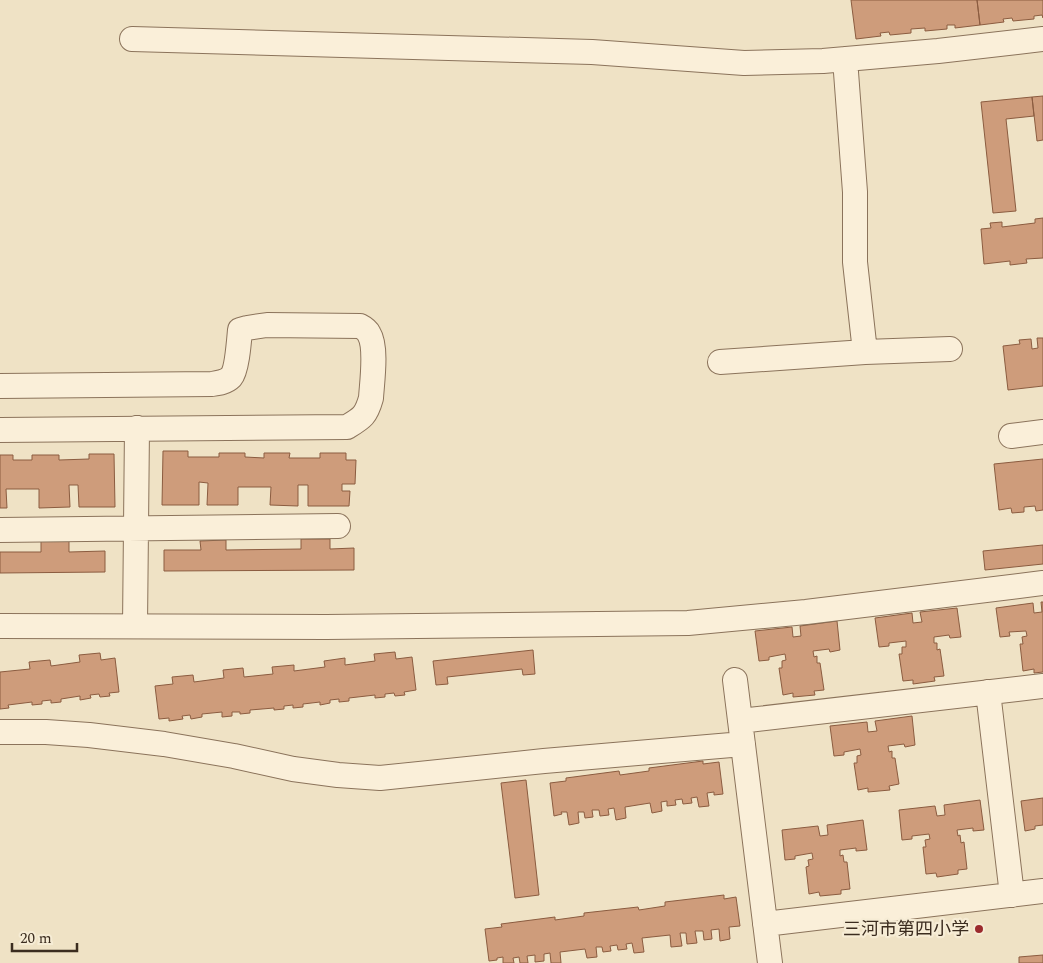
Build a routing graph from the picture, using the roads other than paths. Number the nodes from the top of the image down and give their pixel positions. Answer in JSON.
{"nodes":[{"id":1,"x":132,"y":39,"type":"dead end"},
{"id":2,"x":1043,"y":39,"type":"edge"},
{"id":3,"x":845,"y":59,"type":"junction"},
{"id":4,"x":950,"y":349,"type":"dead end"},
{"id":5,"x":865,"y":352,"type":"junction"},
{"id":6,"x":720,"y":362,"type":"dead end"},
{"id":7,"x":0,"y":386,"type":"edge"},
{"id":8,"x":138,"y":428,"type":"junction"},
{"id":9,"x":0,"y":430,"type":"edge"},
{"id":10,"x":1043,"y":432,"type":"edge"},
{"id":11,"x":1011,"y":436,"type":"dead end"},
{"id":12,"x":338,"y":526,"type":"dead end"},
{"id":13,"x":137,"y":528,"type":"junction"},
{"id":14,"x":0,"y":530,"type":"edge"},
{"id":15,"x":1043,"y":583,"type":"edge"},
{"id":16,"x":0,"y":626,"type":"edge"},
{"id":17,"x":136,"y":626,"type":"junction"},
{"id":18,"x":736,"y":680,"type":"dead end"},
{"id":19,"x":1043,"y":686,"type":"edge"},
{"id":20,"x":988,"y":692,"type":"junction"},
{"id":21,"x":0,"y":732,"type":"edge"},
{"id":22,"x":742,"y":732,"type":"junction"},
{"id":23,"x":1043,"y":891,"type":"edge"},
{"id":24,"x":1012,"y":895,"type":"junction"},
{"id":25,"x":765,"y":924,"type":"junction"},
{"id":26,"x":770,"y":963,"type":"edge"}],
"edges":[{"from":1,"to":3,"type":"street"},
{"from":2,"to":3,"type":"street"},
{"from":3,"to":5,"type":"street"},
{"from":4,"to":5,"type":"street"},
{"from":5,"to":6,"type":"street"},
{"from":7,"to":8,"type":"street"},
{"from":8,"to":9,"type":"street"},
{"from":8,"to":13,"type":"street"},
{"from":10,"to":11,"type":"street"},
{"from":12,"to":13,"type":"street"},
{"from":13,"to":14,"type":"street"},
{"from":13,"to":17,"type":"street"},
{"from":15,"to":17,"type":"street"},
{"from":16,"to":17,"type":"street"},
{"from":18,"to":22,"type":"street"},
{"from":19,"to":20,"type":"street"},
{"from":20,"to":22,"type":"street"},
{"from":20,"to":24,"type":"street"},
{"from":21,"to":22,"type":"street"},
{"from":22,"to":25,"type":"street"},
{"from":23,"to":24,"type":"street"},
{"from":24,"to":25,"type":"street"},
{"from":25,"to":26,"type":"street"}]}
